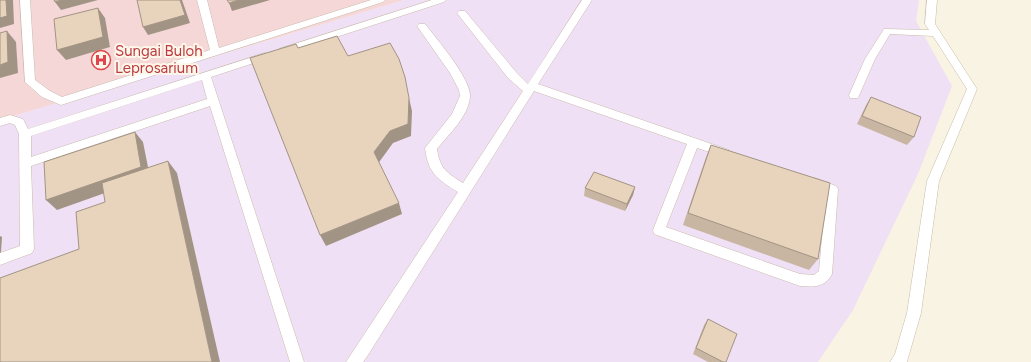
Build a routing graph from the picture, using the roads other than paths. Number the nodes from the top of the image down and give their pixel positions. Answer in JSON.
{"nodes":[{"id":1,"x":25,"y":0,"type":"edge"},
{"id":2,"x":202,"y":0,"type":"edge"},
{"id":3,"x":380,"y":0,"type":"edge"},
{"id":4,"x":442,"y":0,"type":"edge"},
{"id":5,"x":588,"y":0,"type":"edge"},
{"id":6,"x":932,"y":0,"type":"edge"},
{"id":7,"x":462,"y":13,"type":"dead end"},
{"id":8,"x":422,"y":26,"type":"dead end"},
{"id":9,"x":936,"y":33,"type":"junction"},
{"id":10,"x":215,"y":52,"type":"junction"},
{"id":11,"x":204,"y":75,"type":"junction"},
{"id":12,"x":531,"y":88,"type":"junction"},
{"id":13,"x":854,"y":95,"type":"dead end"},
{"id":14,"x":212,"y":101,"type":"junction"},
{"id":15,"x":0,"y":122,"type":"edge"},
{"id":16,"x":25,"y":134,"type":"junction"},
{"id":17,"x":694,"y":142,"type":"junction"},
{"id":18,"x":736,"y":156,"type":"edge"},
{"id":19,"x":26,"y":164,"type":"junction"},
{"id":20,"x":805,"y":179,"type":"edge"},
{"id":21,"x":465,"y":190,"type":"junction"},
{"id":22,"x":0,"y":259,"type":"edge"},
{"id":23,"x":902,"y":361,"type":"edge"},
{"id":24,"x":297,"y":362,"type":"edge"},
{"id":25,"x":353,"y":362,"type":"edge"}],
"edges":[{"from":1,"to":10,"type":"lane"},
{"from":2,"to":10,"type":"lane"},
{"from":3,"to":10,"type":"lane"},
{"from":4,"to":11,"type":"lane"},
{"from":5,"to":12,"type":"lane"},
{"from":6,"to":9,"type":"lane"},
{"from":7,"to":12,"type":"lane"},
{"from":8,"to":21,"type":"lane"},
{"from":9,"to":13,"type":"lane"},
{"from":9,"to":23,"type":"lane"},
{"from":11,"to":14,"type":"lane"},
{"from":11,"to":16,"type":"lane"},
{"from":12,"to":17,"type":"lane"},
{"from":12,"to":21,"type":"lane"},
{"from":14,"to":19,"type":"lane"},
{"from":14,"to":24,"type":"lane"},
{"from":15,"to":16,"type":"lane"},
{"from":16,"to":19,"type":"lane"},
{"from":17,"to":18,"type":"lane"},
{"from":17,"to":20,"type":"lane"},
{"from":19,"to":22,"type":"lane"},
{"from":21,"to":25,"type":"lane"}]}
